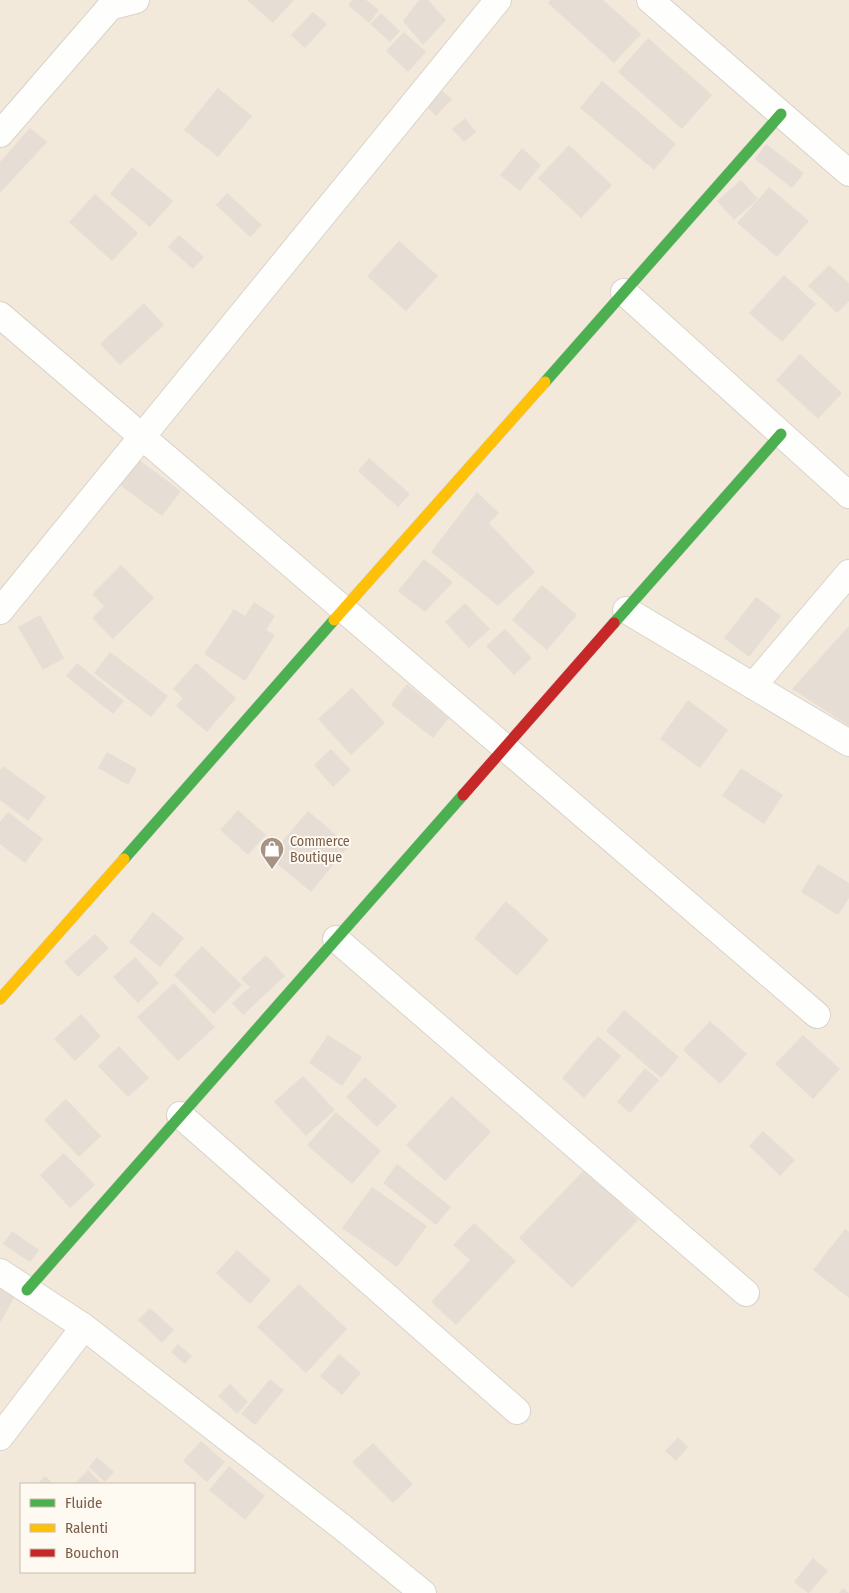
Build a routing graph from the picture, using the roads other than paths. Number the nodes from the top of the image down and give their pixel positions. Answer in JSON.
{"nodes":[{"id":1,"x":136,"y":0,"type":"edge"},
{"id":2,"x":498,"y":0,"type":"edge"},
{"id":3,"x":650,"y":0,"type":"edge"},
{"id":4,"x":781,"y":114,"type":"junction"},
{"id":5,"x":0,"y":134,"type":"edge"},
{"id":6,"x":849,"y":173,"type":"edge"},
{"id":7,"x":624,"y":292,"type":"junction"},
{"id":8,"x":0,"y":315,"type":"edge"},
{"id":9,"x":781,"y":434,"type":"junction"},
{"id":10,"x":142,"y":437,"type":"junction"},
{"id":11,"x":849,"y":495,"type":"edge"},
{"id":12,"x":849,"y":573,"type":"edge"},
{"id":13,"x":344,"y":610,"type":"junction"},
{"id":14,"x":626,"y":610,"type":"junction"},
{"id":15,"x":0,"y":611,"type":"edge"},
{"id":16,"x":753,"y":686,"type":"junction"},
{"id":17,"x":849,"y":743,"type":"edge"},
{"id":18,"x":504,"y":747,"type":"junction"},
{"id":19,"x":336,"y":939,"type":"junction"},
{"id":20,"x":0,"y":999,"type":"edge"},
{"id":21,"x":817,"y":1015,"type":"dead end"},
{"id":22,"x":180,"y":1115,"type":"junction"},
{"id":23,"x":0,"y":1272,"type":"edge"},
{"id":24,"x":27,"y":1290,"type":"junction"},
{"id":25,"x":746,"y":1293,"type":"dead end"},
{"id":26,"x":84,"y":1327,"type":"junction"},
{"id":27,"x":516,"y":1411,"type":"dead end"},
{"id":28,"x":0,"y":1437,"type":"edge"},
{"id":29,"x":423,"y":1593,"type":"edge"}],
"edges":[{"from":1,"to":5,"type":"street"},
{"from":2,"to":10,"type":"street"},
{"from":3,"to":4,"type":"street"},
{"from":4,"to":6,"type":"street"},
{"from":4,"to":7,"type":"street"},
{"from":7,"to":9,"type":"street"},
{"from":7,"to":13,"type":"street"},
{"from":8,"to":10,"type":"street"},
{"from":9,"to":11,"type":"street"},
{"from":9,"to":14,"type":"street"},
{"from":10,"to":13,"type":"street"},
{"from":10,"to":15,"type":"street"},
{"from":12,"to":16,"type":"street"},
{"from":13,"to":18,"type":"street"},
{"from":13,"to":20,"type":"street"},
{"from":14,"to":16,"type":"street"},
{"from":14,"to":18,"type":"street"},
{"from":16,"to":17,"type":"street"},
{"from":18,"to":19,"type":"street"},
{"from":18,"to":21,"type":"street"},
{"from":19,"to":22,"type":"street"},
{"from":19,"to":25,"type":"street"},
{"from":22,"to":24,"type":"street"},
{"from":22,"to":27,"type":"street"},
{"from":23,"to":24,"type":"street"},
{"from":24,"to":26,"type":"street"},
{"from":26,"to":28,"type":"street"},
{"from":26,"to":29,"type":"street"}]}
